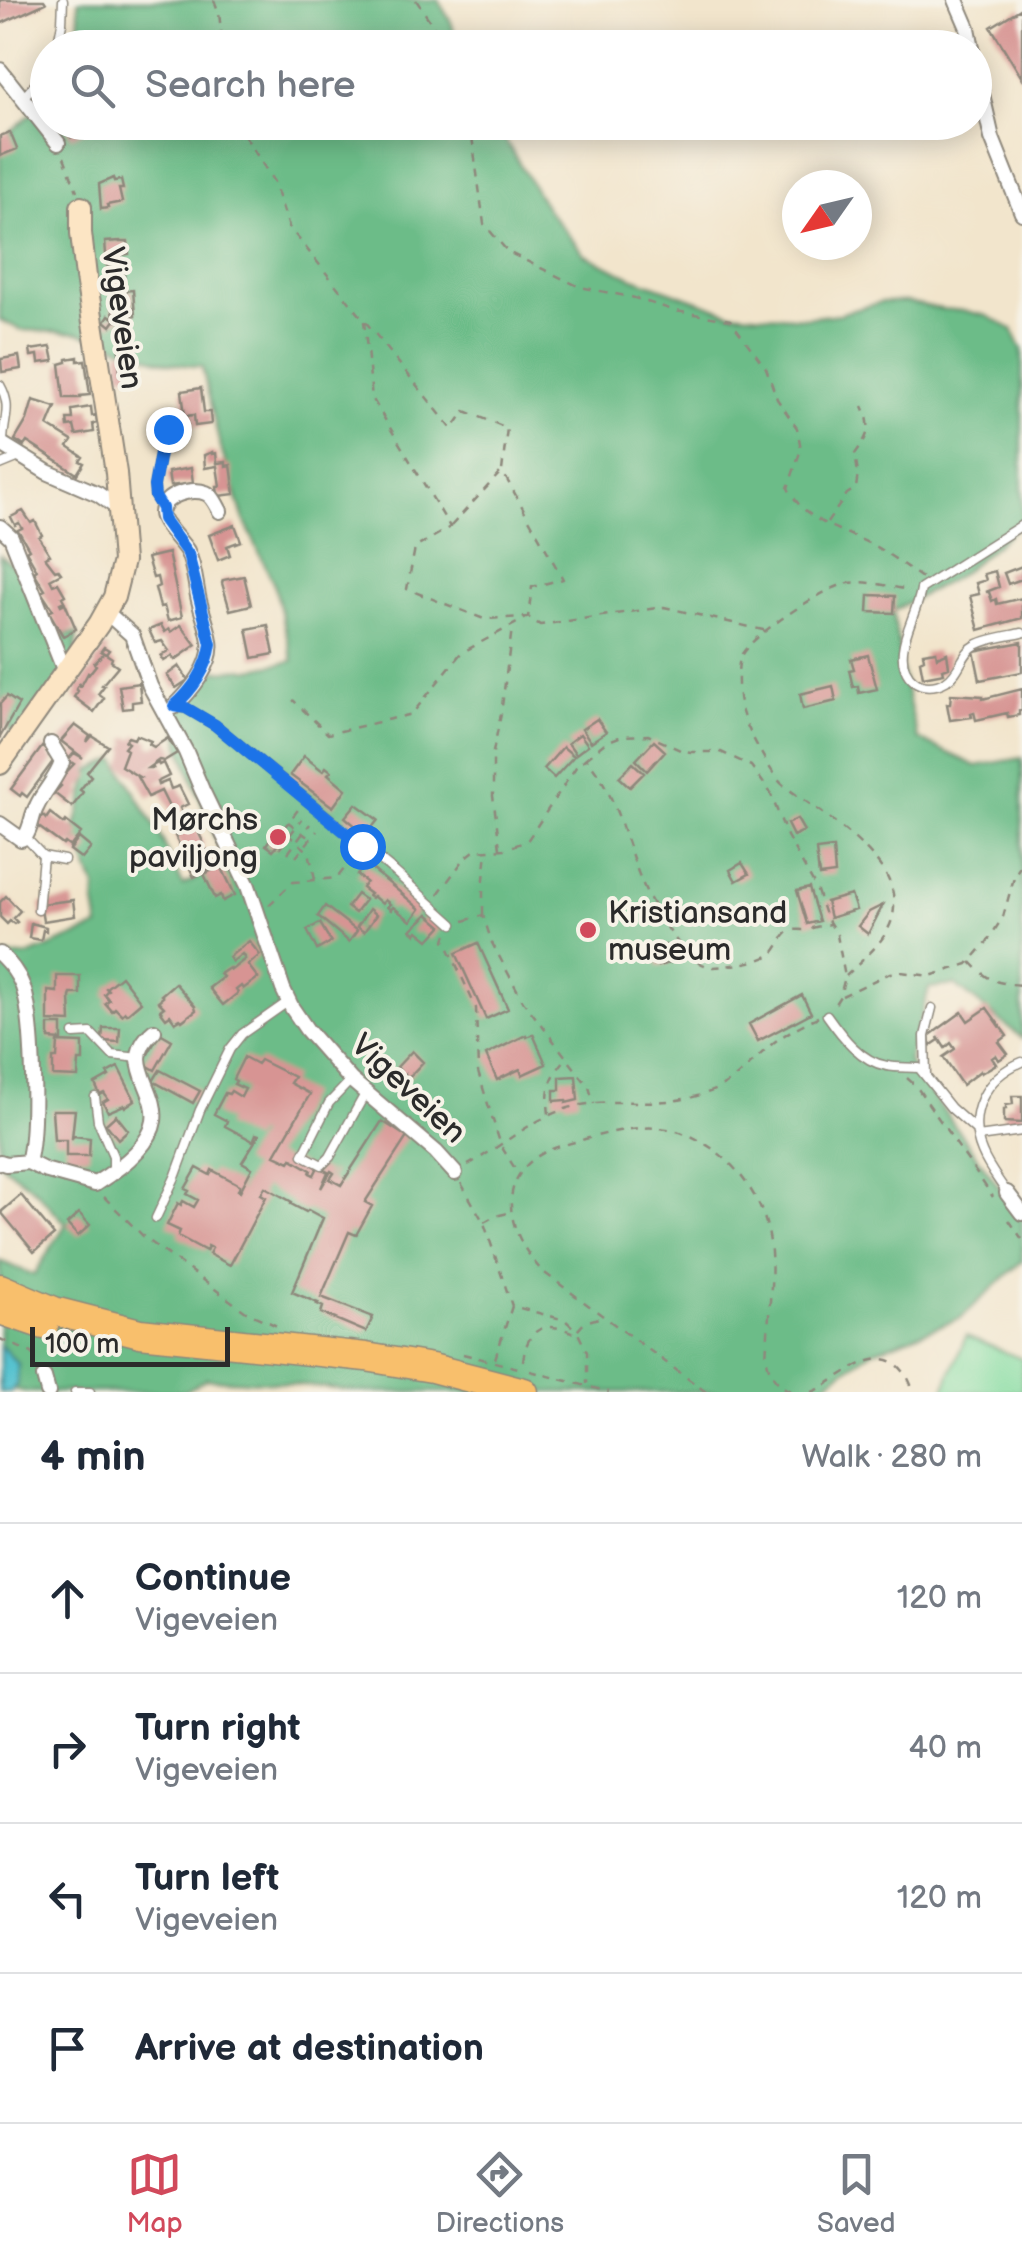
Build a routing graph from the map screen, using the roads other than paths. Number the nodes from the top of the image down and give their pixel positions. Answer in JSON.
{"nodes":[{"id":1,"x":62,"y":0,"type":"edge"},
{"id":2,"x":956,"y":0,"type":"edge"},
{"id":3,"x":61,"y":30,"type":"edge"},
{"id":4,"x":968,"y":30,"type":"edge"},
{"id":5,"x":0,"y":70,"type":"edge"},
{"id":6,"x":30,"y":90,"type":"edge"},
{"id":7,"x":23,"y":98,"type":"junction"},
{"id":8,"x":30,"y":107,"type":"edge"},
{"id":9,"x":992,"y":138,"type":"edge"},
{"id":10,"x":81,"y":208,"type":"road end"},
{"id":11,"x":1022,"y":213,"type":"edge"},
{"id":12,"x":0,"y":385,"type":"edge"},
{"id":13,"x":180,"y":421,"type":"dead end"},
{"id":14,"x":1,"y":445,"type":"edge"},
{"id":15,"x":22,"y":456,"type":"junction"},
{"id":16,"x":0,"y":465,"type":"edge"},
{"id":17,"x":162,"y":508,"type":"junction"},
{"id":18,"x":120,"y":510,"type":"junction"},
{"id":19,"x":220,"y":511,"type":"dead end"},
{"id":20,"x":1022,"y":525,"type":"edge"},
{"id":21,"x":0,"y":527,"type":"edge"},
{"id":22,"x":106,"y":612,"type":"junction"},
{"id":23,"x":1022,"y":633,"type":"edge"},
{"id":24,"x":65,"y":672,"type":"junction"},
{"id":25,"x":167,"y":706,"type":"junction"},
{"id":26,"x":50,"y":744,"type":"dead end"},
{"id":27,"x":0,"y":764,"type":"edge"},
{"id":28,"x":0,"y":824,"type":"edge"},
{"id":29,"x":25,"y":837,"type":"junction"},
{"id":30,"x":43,"y":856,"type":"junction"},
{"id":31,"x":64,"y":860,"type":"dead end"},
{"id":32,"x":38,"y":910,"type":"dead end"},
{"id":33,"x":454,"y":924,"type":"road end"},
{"id":34,"x":0,"y":954,"type":"edge"},
{"id":35,"x":289,"y":1002,"type":"junction"},
{"id":36,"x":932,"y":1008,"type":"dead end"},
{"id":37,"x":828,"y":1014,"type":"road end"},
{"id":38,"x":154,"y":1031,"type":"dead end"},
{"id":39,"x":74,"y":1034,"type":"dead end"},
{"id":40,"x":139,"y":1058,"type":"junction"},
{"id":41,"x":1022,"y":1062,"type":"edge"},
{"id":42,"x":926,"y":1076,"type":"junction"},
{"id":43,"x":351,"y":1080,"type":"junction"},
{"id":44,"x":365,"y":1094,"type":"junction"},
{"id":45,"x":95,"y":1097,"type":"dead end"},
{"id":46,"x":1022,"y":1131,"type":"edge"},
{"id":47,"x":977,"y":1134,"type":"junction"},
{"id":48,"x":0,"y":1162,"type":"edge"},
{"id":49,"x":28,"y":1162,"type":"junction"},
{"id":50,"x":113,"y":1171,"type":"junction"},
{"id":51,"x":455,"y":1172,"type":"road end"},
{"id":52,"x":1003,"y":1200,"type":"joint"},
{"id":53,"x":156,"y":1218,"type":"dead end"},
{"id":54,"x":1016,"y":1218,"type":"edge"},
{"id":55,"x":0,"y":1288,"type":"edge"},
{"id":56,"x":0,"y":1310,"type":"edge"},
{"id":57,"x":76,"y":1392,"type":"edge"},
{"id":58,"x":90,"y":1392,"type":"edge"},
{"id":59,"x":459,"y":1392,"type":"edge"},
{"id":60,"x":524,"y":1392,"type":"edge"}],
"edges":[{"from":1,"to":3,"type":"lane"},
{"from":2,"to":4,"type":"street"},
{"from":5,"to":7,"type":"street"},
{"from":6,"to":7,"type":"lane"},
{"from":7,"to":8,"type":"street"},
{"from":9,"to":11,"type":"street"},
{"from":10,"to":18,"type":"street","name":"Vigeveien"},
{"from":12,"to":14,"type":"lane"},
{"from":13,"to":17,"type":"lane","name":"Vigeveien"},
{"from":14,"to":15,"type":"street"},
{"from":15,"to":16,"type":"lane"},
{"from":15,"to":18,"type":"street"},
{"from":17,"to":19,"type":"street"},
{"from":17,"to":25,"type":"street","name":"Vigeveien"},
{"from":18,"to":22,"type":"street","name":"Vigeveien"},
{"from":20,"to":23,"type":"lane"},
{"from":21,"to":24,"type":"street"},
{"from":22,"to":24,"type":"street","name":"Vigeveien"},
{"from":22,"to":25,"type":"street","name":"Vigeveien"},
{"from":24,"to":27,"type":"street","name":"Vigeveien"},
{"from":25,"to":33,"type":"lane"},
{"from":25,"to":35,"type":"street","name":"Vigeveien"},
{"from":26,"to":29,"type":"street"},
{"from":28,"to":29,"type":"street"},
{"from":29,"to":30,"type":"lane"},
{"from":30,"to":31,"type":"lane"},
{"from":30,"to":32,"type":"lane"},
{"from":34,"to":49,"type":"street"},
{"from":35,"to":43,"type":"street","name":"Vigeveien"},
{"from":35,"to":53,"type":"lane"},
{"from":36,"to":42,"type":"lane"},
{"from":37,"to":42,"type":"lane"},
{"from":38,"to":40,"type":"street"},
{"from":39,"to":40,"type":"lane"},
{"from":40,"to":50,"type":"street"},
{"from":41,"to":47,"type":"lane"},
{"from":42,"to":47,"type":"lane"},
{"from":43,"to":44,"type":"street","name":"Vigeveien"},
{"from":43,"to":44,"type":"lane"},
{"from":44,"to":51,"type":"street","name":"Vigeveien"},
{"from":45,"to":50,"type":"lane"},
{"from":46,"to":47,"type":"lane"},
{"from":47,"to":52,"type":"lane"},
{"from":48,"to":49,"type":"street"},
{"from":49,"to":50,"type":"street"},
{"from":52,"to":54,"type":"street"},
{"from":55,"to":60,"type":"highway"},
{"from":56,"to":59,"type":"highway"},
{"from":57,"to":58,"type":"lane"}]}
